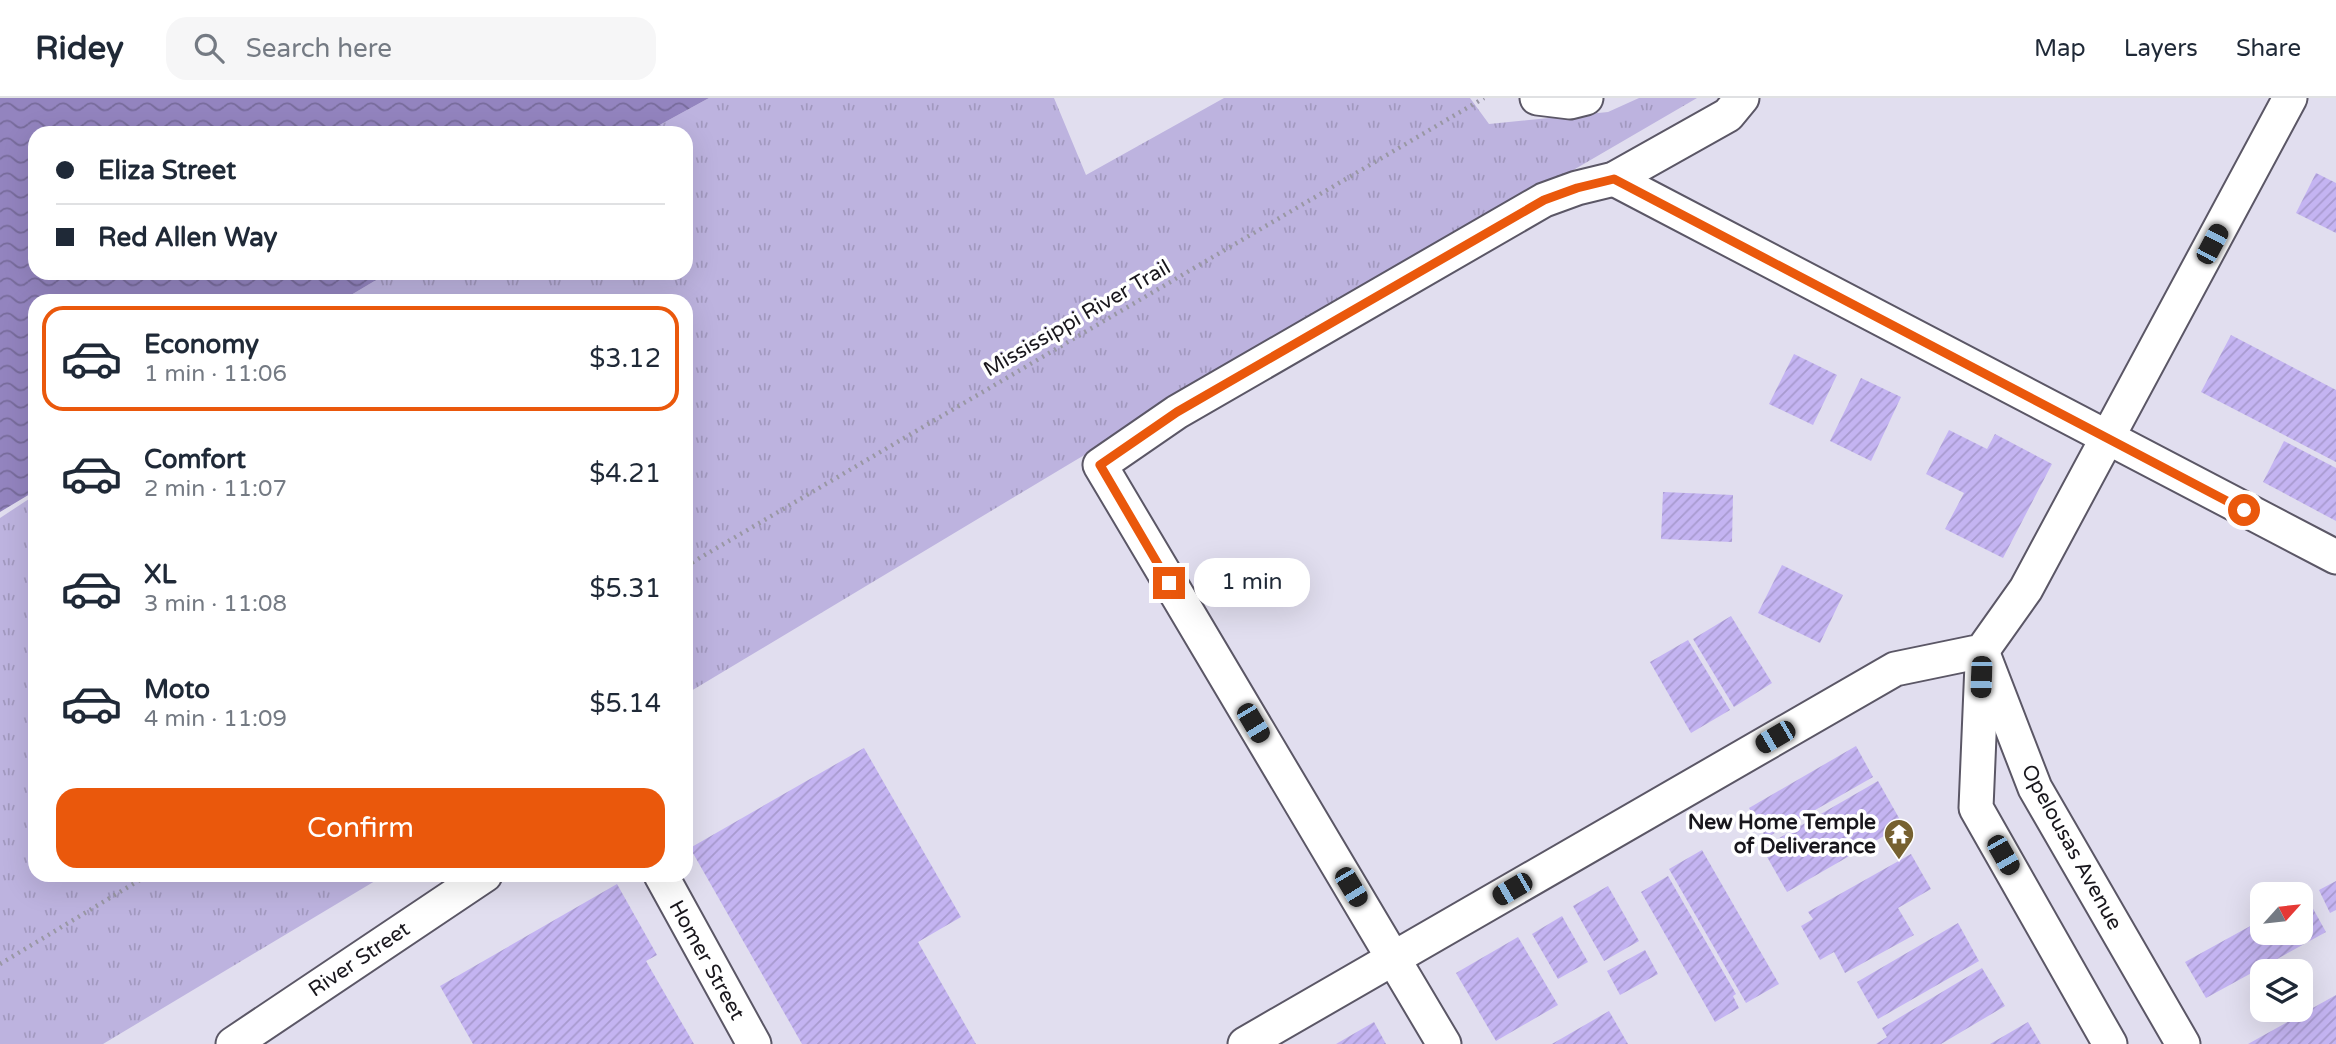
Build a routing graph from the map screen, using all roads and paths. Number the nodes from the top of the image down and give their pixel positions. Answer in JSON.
{"nodes":[{"id":1,"x":1485,"y":98,"type":"edge"},
{"id":2,"x":1537,"y":98,"type":"edge"},
{"id":3,"x":1586,"y":98,"type":"edge"},
{"id":4,"x":1742,"y":98,"type":"edge"},
{"id":5,"x":2290,"y":98,"type":"edge"},
{"id":6,"x":1614,"y":179,"type":"junction"},
{"id":7,"x":2107,"y":438,"type":"junction"},
{"id":8,"x":2336,"y":557,"type":"edge"},
{"id":9,"x":693,"y":562,"type":"edge"},
{"id":10,"x":1982,"y":651,"type":"junction"},
{"id":11,"x":136,"y":882,"type":"edge"},
{"id":12,"x":475,"y":882,"type":"edge"},
{"id":13,"x":664,"y":882,"type":"edge"},
{"id":14,"x":1393,"y":958,"type":"junction"},
{"id":15,"x":0,"y":964,"type":"edge"},
{"id":16,"x":233,"y":1044,"type":"edge"},
{"id":17,"x":754,"y":1044,"type":"edge"},
{"id":18,"x":1245,"y":1044,"type":"edge"},
{"id":19,"x":1444,"y":1044,"type":"edge"},
{"id":20,"x":2110,"y":1044,"type":"edge"},
{"id":21,"x":2182,"y":1044,"type":"edge"}],
"edges":[{"from":1,"to":9,"type":"path","name":"Mississippi River Trail"},
{"from":2,"to":3,"type":"street"},
{"from":4,"to":6,"type":"street"},
{"from":5,"to":7,"type":"street"},
{"from":6,"to":7,"type":"street"},
{"from":6,"to":14,"type":"street"},
{"from":7,"to":8,"type":"street"},
{"from":7,"to":10,"type":"street"},
{"from":10,"to":14,"type":"street"},
{"from":10,"to":20,"type":"street"},
{"from":10,"to":21,"type":"street","name":"Opelousas Avenue"},
{"from":11,"to":15,"type":"path"},
{"from":12,"to":16,"type":"street","name":"River Street"},
{"from":13,"to":17,"type":"street","name":"Homer Street"},
{"from":14,"to":18,"type":"street"},
{"from":14,"to":19,"type":"street"}]}
